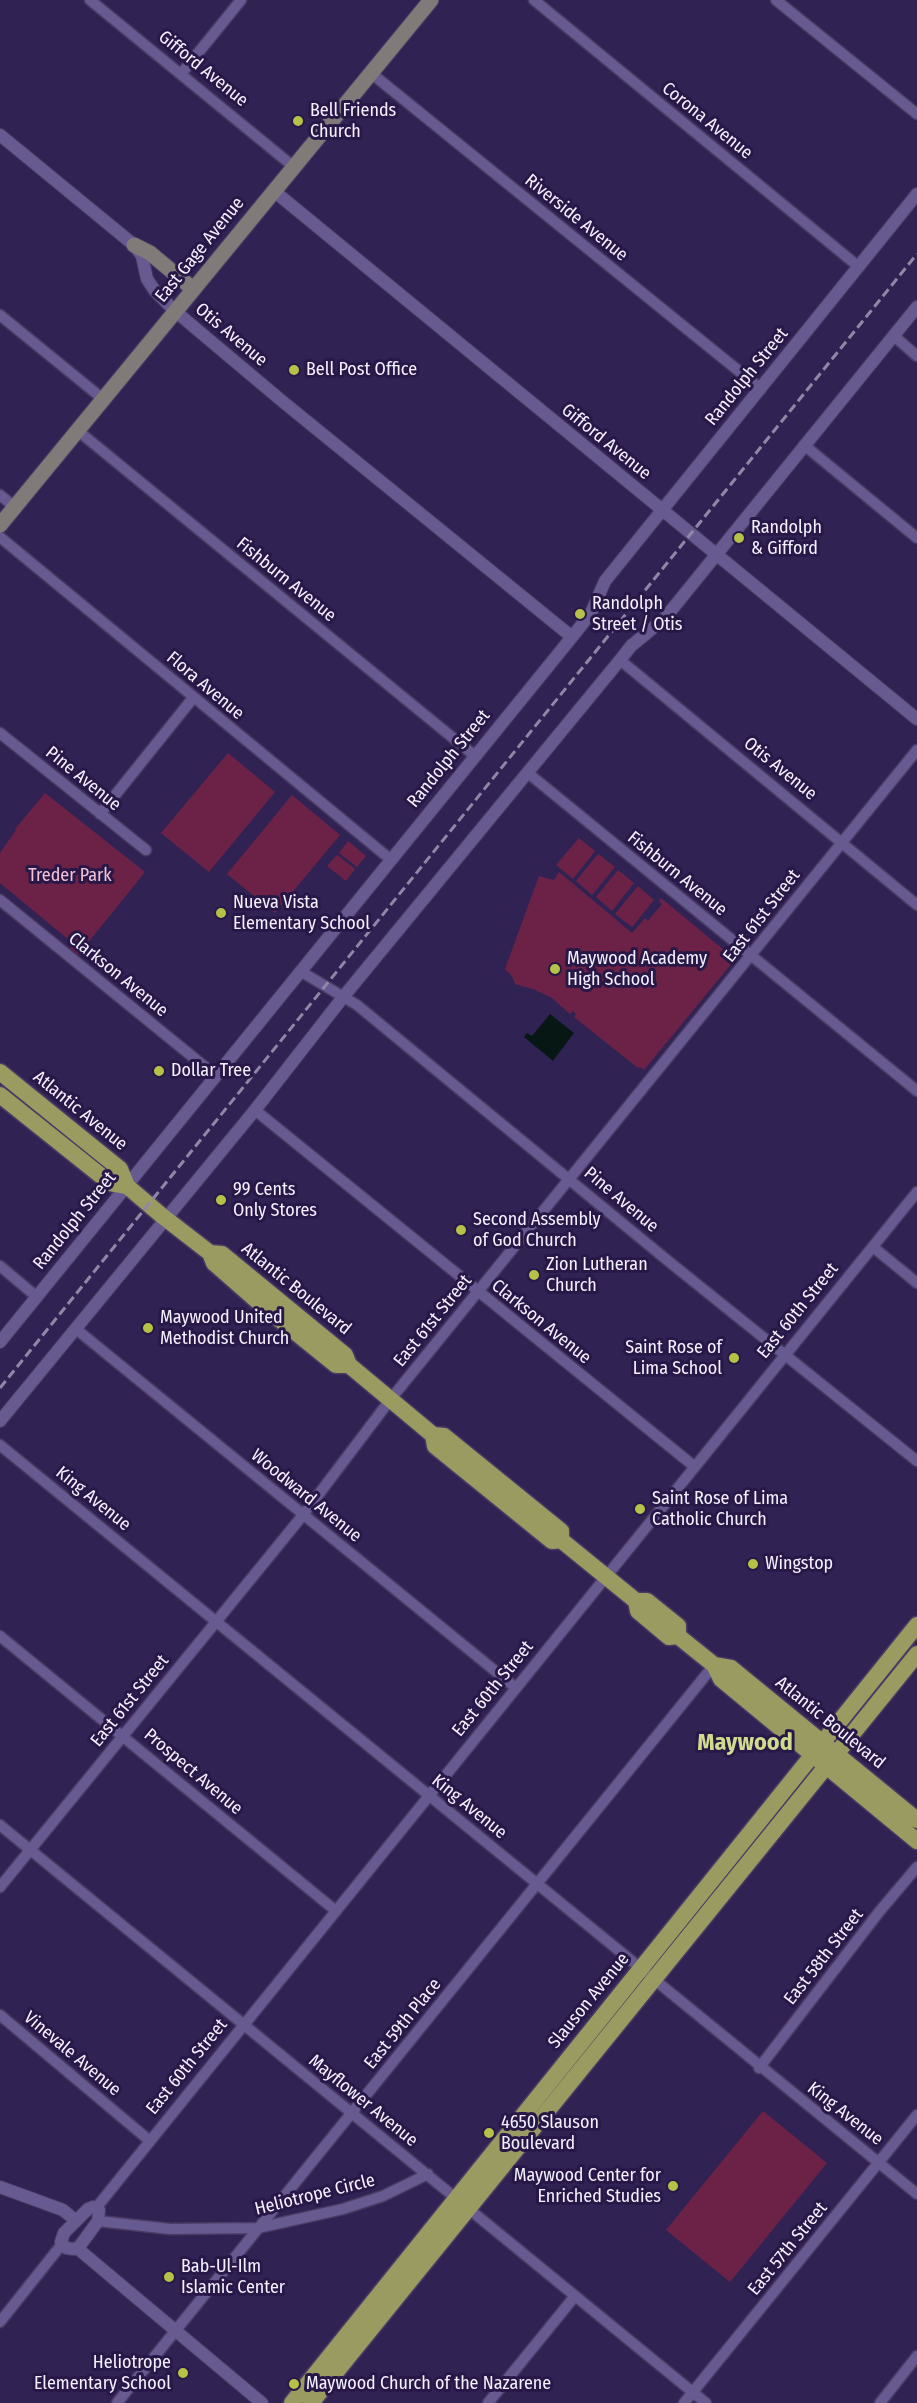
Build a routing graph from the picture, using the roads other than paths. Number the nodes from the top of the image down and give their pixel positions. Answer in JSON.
{"nodes":[{"id":1,"x":90,"y":0,"type":"edge"},
{"id":2,"x":241,"y":0,"type":"edge"},
{"id":3,"x":431,"y":0,"type":"edge"},
{"id":4,"x":534,"y":0,"type":"edge"},
{"id":5,"x":777,"y":0,"type":"edge"},
{"id":6,"x":371,"y":72,"type":"junction"},
{"id":7,"x":181,"y":74,"type":"junction"},
{"id":8,"x":917,"y":114,"type":"edge"},
{"id":9,"x":0,"y":135,"type":"edge"},
{"id":10,"x":294,"y":167,"type":"junction"},
{"id":11,"x":274,"y":191,"type":"junction"},
{"id":12,"x":917,"y":194,"type":"edge"},
{"id":13,"x":134,"y":245,"type":"junction"},
{"id":14,"x":859,"y":267,"type":"junction"},
{"id":15,"x":193,"y":289,"type":"junction"},
{"id":16,"x":917,"y":307,"type":"edge"},
{"id":17,"x":175,"y":311,"type":"junction"},
{"id":18,"x":0,"y":315,"type":"edge"},
{"id":19,"x":894,"y":336,"type":"junction"},
{"id":20,"x":917,"y":356,"type":"edge"},
{"id":21,"x":761,"y":388,"type":"junction"},
{"id":22,"x":103,"y":399,"type":"junction"},
{"id":23,"x":77,"y":430,"type":"junction"},
{"id":24,"x":804,"y":445,"type":"junction"},
{"id":25,"x":0,"y":495,"type":"edge"},
{"id":26,"x":15,"y":507,"type":"junction"},
{"id":27,"x":662,"y":510,"type":"junction"},
{"id":28,"x":0,"y":525,"type":"edge"},
{"id":29,"x":0,"y":537,"type":"edge"},
{"id":30,"x":917,"y":538,"type":"edge"},
{"id":31,"x":716,"y":554,"type":"junction"},
{"id":32,"x":572,"y":637,"type":"junction"},
{"id":33,"x":620,"y":660,"type":"junction"},
{"id":34,"x":193,"y":698,"type":"junction"},
{"id":35,"x":917,"y":719,"type":"edge"},
{"id":36,"x":0,"y":733,"type":"edge"},
{"id":37,"x":917,"y":750,"type":"edge"},
{"id":38,"x":475,"y":756,"type":"junction"},
{"id":39,"x":528,"y":773,"type":"junction"},
{"id":40,"x":100,"y":814,"type":"junction"},
{"id":41,"x":841,"y":842,"type":"junction"},
{"id":42,"x":146,"y":850,"type":"dead end"},
{"id":43,"x":390,"y":859,"type":"junction"},
{"id":44,"x":0,"y":900,"type":"edge"},
{"id":45,"x":917,"y":904,"type":"edge"},
{"id":46,"x":752,"y":956,"type":"junction"},
{"id":47,"x":300,"y":971,"type":"junction"},
{"id":48,"x":344,"y":996,"type":"junction"},
{"id":49,"x":0,"y":1072,"type":"edge"},
{"id":50,"x":215,"y":1075,"type":"junction"},
{"id":51,"x":917,"y":1091,"type":"edge"},
{"id":52,"x":0,"y":1095,"type":"edge"},
{"id":53,"x":255,"y":1110,"type":"junction"},
{"id":54,"x":569,"y":1178,"type":"junction"},
{"id":55,"x":127,"y":1186,"type":"junction"},
{"id":56,"x":917,"y":1192,"type":"edge"},
{"id":57,"x":164,"y":1217,"type":"junction"},
{"id":58,"x":873,"y":1247,"type":"junction"},
{"id":59,"x":0,"y":1266,"type":"edge"},
{"id":60,"x":917,"y":1283,"type":"edge"},
{"id":61,"x":479,"y":1292,"type":"junction"},
{"id":62,"x":37,"y":1297,"type":"junction"},
{"id":63,"x":75,"y":1329,"type":"junction"},
{"id":64,"x":0,"y":1342,"type":"edge"},
{"id":65,"x":786,"y":1355,"type":"junction"},
{"id":66,"x":390,"y":1400,"type":"junction"},
{"id":67,"x":0,"y":1421,"type":"edge"},
{"id":68,"x":0,"y":1445,"type":"edge"},
{"id":69,"x":917,"y":1461,"type":"edge"},
{"id":70,"x":695,"y":1467,"type":"junction"},
{"id":71,"x":303,"y":1515,"type":"junction"},
{"id":72,"x":606,"y":1577,"type":"junction"},
{"id":73,"x":216,"y":1621,"type":"junction"},
{"id":74,"x":917,"y":1625,"type":"edge"},
{"id":75,"x":0,"y":1636,"type":"edge"},
{"id":76,"x":917,"y":1654,"type":"edge"},
{"id":77,"x":714,"y":1665,"type":"junction"},
{"id":78,"x":516,"y":1688,"type":"junction"},
{"id":79,"x":123,"y":1736,"type":"junction"},
{"id":80,"x":823,"y":1742,"type":"junction"},
{"id":81,"x":813,"y":1756,"type":"junction"},
{"id":82,"x":832,"y":1760,"type":"junction"},
{"id":83,"x":429,"y":1796,"type":"junction"},
{"id":84,"x":917,"y":1820,"type":"edge"},
{"id":85,"x":0,"y":1825,"type":"edge"},
{"id":86,"x":917,"y":1841,"type":"edge"},
{"id":87,"x":30,"y":1850,"type":"junction"},
{"id":88,"x":917,"y":1867,"type":"edge"},
{"id":89,"x":538,"y":1883,"type":"junction"},
{"id":90,"x":0,"y":1887,"type":"edge"},
{"id":91,"x":336,"y":1911,"type":"junction"},
{"id":92,"x":641,"y":1968,"type":"junction"},
{"id":93,"x":655,"y":1979,"type":"junction"},
{"id":94,"x":0,"y":2015,"type":"edge"},
{"id":95,"x":243,"y":2026,"type":"junction"},
{"id":96,"x":759,"y":2067,"type":"junction"},
{"id":97,"x":351,"y":2113,"type":"junction"},
{"id":98,"x":917,"y":2115,"type":"edge"},
{"id":99,"x":150,"y":2141,"type":"junction"},
{"id":100,"x":879,"y":2162,"type":"junction"},
{"id":101,"x":428,"y":2174,"type":"junction"},
{"id":102,"x":0,"y":2187,"type":"edge"},
{"id":103,"x":917,"y":2194,"type":"edge"},
{"id":104,"x":463,"y":2204,"type":"junction"},
{"id":105,"x":96,"y":2208,"type":"junction"},
{"id":106,"x":76,"y":2221,"type":"junction"},
{"id":107,"x":98,"y":2221,"type":"junction"},
{"id":108,"x":258,"y":2228,"type":"junction"},
{"id":109,"x":62,"y":2244,"type":"junction"},
{"id":110,"x":77,"y":2248,"type":"junction"},
{"id":111,"x":575,"y":2296,"type":"junction"},
{"id":112,"x":0,"y":2322,"type":"edge"},
{"id":113,"x":176,"y":2330,"type":"junction"},
{"id":114,"x":917,"y":2356,"type":"edge"},
{"id":115,"x":693,"y":2392,"type":"junction"},
{"id":116,"x":117,"y":2403,"type":"edge"},
{"id":117,"x":262,"y":2403,"type":"edge"},
{"id":118,"x":292,"y":2403,"type":"edge"},
{"id":119,"x":311,"y":2403,"type":"edge"},
{"id":120,"x":488,"y":2403,"type":"edge"},
{"id":121,"x":684,"y":2403,"type":"edge"},
{"id":122,"x":706,"y":2403,"type":"edge"},
{"id":123,"x":880,"y":2403,"type":"edge"}],
"edges":[{"from":1,"to":7,"type":"street","name":"Gifford Avenue"},
{"from":2,"to":7,"type":"street"},
{"from":3,"to":6,"type":"main road","name":"East Gage Avenue"},
{"from":4,"to":14,"type":"street","name":"Corona Avenue"},
{"from":5,"to":8,"type":"street"},
{"from":6,"to":10,"type":"main road","name":"East Gage Avenue"},
{"from":6,"to":21,"type":"street","name":"Riverside Avenue"},
{"from":7,"to":10,"type":"street","name":"Gifford Avenue"},
{"from":9,"to":13,"type":"street","name":"Otis Avenue"},
{"from":10,"to":11,"type":"main road","name":"East Gage Avenue"},
{"from":11,"to":15,"type":"main road","name":"East Gage Avenue"},
{"from":11,"to":27,"type":"street","name":"Gifford Avenue"},
{"from":12,"to":14,"type":"street","name":"Randolph Street"},
{"from":13,"to":15,"type":"main road"},
{"from":13,"to":17,"type":"street","name":"Otis Avenue"},
{"from":14,"to":21,"type":"street","name":"Randolph Street"},
{"from":15,"to":17,"type":"main road","name":"East Gage Avenue"},
{"from":16,"to":19,"type":"street"},
{"from":17,"to":22,"type":"main road","name":"East Gage Avenue"},
{"from":17,"to":32,"type":"street","name":"Otis Avenue"},
{"from":18,"to":22,"type":"street"},
{"from":19,"to":20,"type":"street"},
{"from":19,"to":24,"type":"street"},
{"from":21,"to":27,"type":"street","name":"Randolph Street"},
{"from":22,"to":23,"type":"main road","name":"East Gage Avenue"},
{"from":23,"to":26,"type":"main road","name":"East Gage Avenue"},
{"from":23,"to":38,"type":"street","name":"Fishburn Avenue"},
{"from":24,"to":30,"type":"street"},
{"from":24,"to":31,"type":"street"},
{"from":25,"to":26,"type":"street"},
{"from":26,"to":28,"type":"main road","name":"East Gage Avenue"},
{"from":27,"to":31,"type":"street","name":"Gifford Avenue"},
{"from":27,"to":32,"type":"street","name":"Randolph Street"},
{"from":29,"to":34,"type":"street","name":"Flora Avenue"},
{"from":31,"to":33,"type":"street"},
{"from":31,"to":35,"type":"street","name":"Gifford Avenue"},
{"from":32,"to":38,"type":"street","name":"Randolph Street"},
{"from":33,"to":39,"type":"street"},
{"from":33,"to":41,"type":"street","name":"Otis Avenue"},
{"from":34,"to":40,"type":"street"},
{"from":34,"to":43,"type":"street","name":"Flora Avenue"},
{"from":36,"to":40,"type":"street","name":"Pine Avenue"},
{"from":37,"to":41,"type":"street","name":"East 61st Street"},
{"from":38,"to":43,"type":"street","name":"Randolph Street"},
{"from":39,"to":46,"type":"street","name":"Fishburn Avenue"},
{"from":39,"to":48,"type":"street"},
{"from":40,"to":42,"type":"street","name":"Pine Avenue"},
{"from":41,"to":45,"type":"street","name":"Otis Avenue"},
{"from":41,"to":46,"type":"street","name":"East 61st Street"},
{"from":43,"to":47,"type":"street","name":"Randolph Street"},
{"from":44,"to":50,"type":"street","name":"Clarkson Avenue"},
{"from":46,"to":51,"type":"street","name":"Fishburn Avenue"},
{"from":46,"to":54,"type":"street","name":"East 61st Street"},
{"from":47,"to":48,"type":"street","name":"Pine Avenue"},
{"from":47,"to":50,"type":"street","name":"Randolph Street"},
{"from":48,"to":53,"type":"street"},
{"from":48,"to":54,"type":"street","name":"Pine Avenue"},
{"from":49,"to":55,"type":"main road","name":"Atlantic Avenue"},
{"from":50,"to":55,"type":"street","name":"Randolph Street"},
{"from":52,"to":55,"type":"main road","name":"Atlantic Avenue"},
{"from":53,"to":57,"type":"street"},
{"from":53,"to":61,"type":"street","name":"Clarkson Avenue"},
{"from":54,"to":61,"type":"street","name":"East 61st Street"},
{"from":54,"to":65,"type":"street","name":"Pine Avenue"},
{"from":55,"to":57,"type":"main road","name":"Atlantic Avenue"},
{"from":55,"to":62,"type":"street","name":"Randolph Street"},
{"from":56,"to":58,"type":"street","name":"East 60th Street"},
{"from":57,"to":63,"type":"street"},
{"from":57,"to":66,"type":"main road","name":"Atlantic Boulevard"},
{"from":58,"to":60,"type":"street"},
{"from":58,"to":65,"type":"street","name":"East 60th Street"},
{"from":59,"to":62,"type":"street"},
{"from":61,"to":66,"type":"street","name":"East 61st Street"},
{"from":61,"to":70,"type":"street","name":"Clarkson Avenue"},
{"from":62,"to":64,"type":"street","name":"Randolph Street"},
{"from":63,"to":67,"type":"street"},
{"from":63,"to":71,"type":"street","name":"Woodward Avenue"},
{"from":65,"to":69,"type":"street","name":"Pine Avenue"},
{"from":65,"to":70,"type":"street","name":"East 60th Street"},
{"from":66,"to":71,"type":"street","name":"East 61st Street"},
{"from":66,"to":72,"type":"main road","name":"Atlantic Boulevard"},
{"from":68,"to":73,"type":"street","name":"King Avenue"},
{"from":70,"to":72,"type":"street","name":"East 60th Street"},
{"from":71,"to":73,"type":"street","name":"East 61st Street"},
{"from":71,"to":78,"type":"street","name":"Woodward Avenue"},
{"from":72,"to":77,"type":"main road","name":"Atlantic Boulevard"},
{"from":72,"to":78,"type":"street","name":"East 60th Street"},
{"from":73,"to":79,"type":"street","name":"East 61st Street"},
{"from":73,"to":83,"type":"street","name":"King Avenue"},
{"from":74,"to":80,"type":"main road","name":"Slauson Avenue"},
{"from":75,"to":79,"type":"street","name":"Prospect Avenue"},
{"from":76,"to":82,"type":"main road","name":"Slauson Avenue"},
{"from":77,"to":80,"type":"main road","name":"Atlantic Boulevard"},
{"from":77,"to":81,"type":"main road","name":"Atlantic Boulevard"},
{"from":77,"to":89,"type":"street","name":"East 59th Place"},
{"from":78,"to":83,"type":"street","name":"East 60th Street"},
{"from":79,"to":87,"type":"street","name":"East 61st Street"},
{"from":79,"to":91,"type":"street","name":"Prospect Avenue"},
{"from":80,"to":81,"type":"main road","name":"Slauson Avenue"},
{"from":80,"to":82,"type":"main road","name":"Atlantic Boulevard"},
{"from":81,"to":82,"type":"main road","name":"Atlantic Boulevard"},
{"from":81,"to":92,"type":"main road","name":"Slauson Avenue"},
{"from":82,"to":84,"type":"main road","name":"Atlantic Boulevard"},
{"from":82,"to":86,"type":"main road","name":"Atlantic Boulevard"},
{"from":82,"to":93,"type":"main road","name":"Slauson Avenue"},
{"from":83,"to":89,"type":"street","name":"King Avenue"},
{"from":83,"to":91,"type":"street","name":"East 60th Street"},
{"from":85,"to":87,"type":"street","name":"Mayflower Avenue"},
{"from":87,"to":90,"type":"street","name":"East 61st Street"},
{"from":87,"to":95,"type":"street","name":"Mayflower Avenue"},
{"from":88,"to":96,"type":"street","name":"East 58th Street"},
{"from":89,"to":92,"type":"street","name":"King Avenue"},
{"from":89,"to":97,"type":"street","name":"East 59th Place"},
{"from":91,"to":95,"type":"street","name":"East 60th Street"},
{"from":92,"to":93,"type":"street","name":"King Avenue"},
{"from":92,"to":104,"type":"main road","name":"Slauson Avenue"},
{"from":93,"to":96,"type":"street","name":"King Avenue"},
{"from":93,"to":104,"type":"main road","name":"Slauson Avenue"},
{"from":94,"to":99,"type":"street","name":"Vinevale Avenue"},
{"from":95,"to":97,"type":"street","name":"Mayflower Avenue"},
{"from":95,"to":99,"type":"street","name":"East 60th Street"},
{"from":96,"to":100,"type":"street","name":"King Avenue"},
{"from":97,"to":101,"type":"street","name":"Mayflower Avenue"},
{"from":97,"to":108,"type":"street","name":"East 59th Place"},
{"from":98,"to":100,"type":"street","name":"East 57th Street"},
{"from":99,"to":105,"type":"street","name":"East 60th Street"},
{"from":100,"to":103,"type":"street","name":"King Avenue"},
{"from":100,"to":115,"type":"street","name":"East 57th Street"},
{"from":101,"to":104,"type":"street","name":"Mayflower Avenue"},
{"from":101,"to":108,"type":"street","name":"Heliotrope Circle"},
{"from":102,"to":106,"type":"street"},
{"from":104,"to":111,"type":"street","name":"Mayflower Avenue"},
{"from":104,"to":118,"type":"main road","name":"Slauson Avenue"},
{"from":104,"to":119,"type":"main road","name":"Slauson Avenue"},
{"from":105,"to":106,"type":"street","name":"East 60th Street"},
{"from":105,"to":107,"type":"street"},
{"from":106,"to":109,"type":"street","name":"East 60th Street"},
{"from":107,"to":108,"type":"street","name":"Heliotrope Circle"},
{"from":107,"to":110,"type":"street"},
{"from":108,"to":113,"type":"street","name":"East 59th Place"},
{"from":109,"to":110,"type":"street"},
{"from":109,"to":112,"type":"street","name":"East 60th Street"},
{"from":110,"to":113,"type":"street"},
{"from":111,"to":115,"type":"street","name":"Mayflower Avenue"},
{"from":111,"to":120,"type":"street"},
{"from":113,"to":116,"type":"street","name":"East 59th Place"},
{"from":113,"to":117,"type":"street"},
{"from":114,"to":123,"type":"street"},
{"from":115,"to":121,"type":"street","name":"East 57th Street"},
{"from":115,"to":122,"type":"street","name":"Mayflower Avenue"}]}
